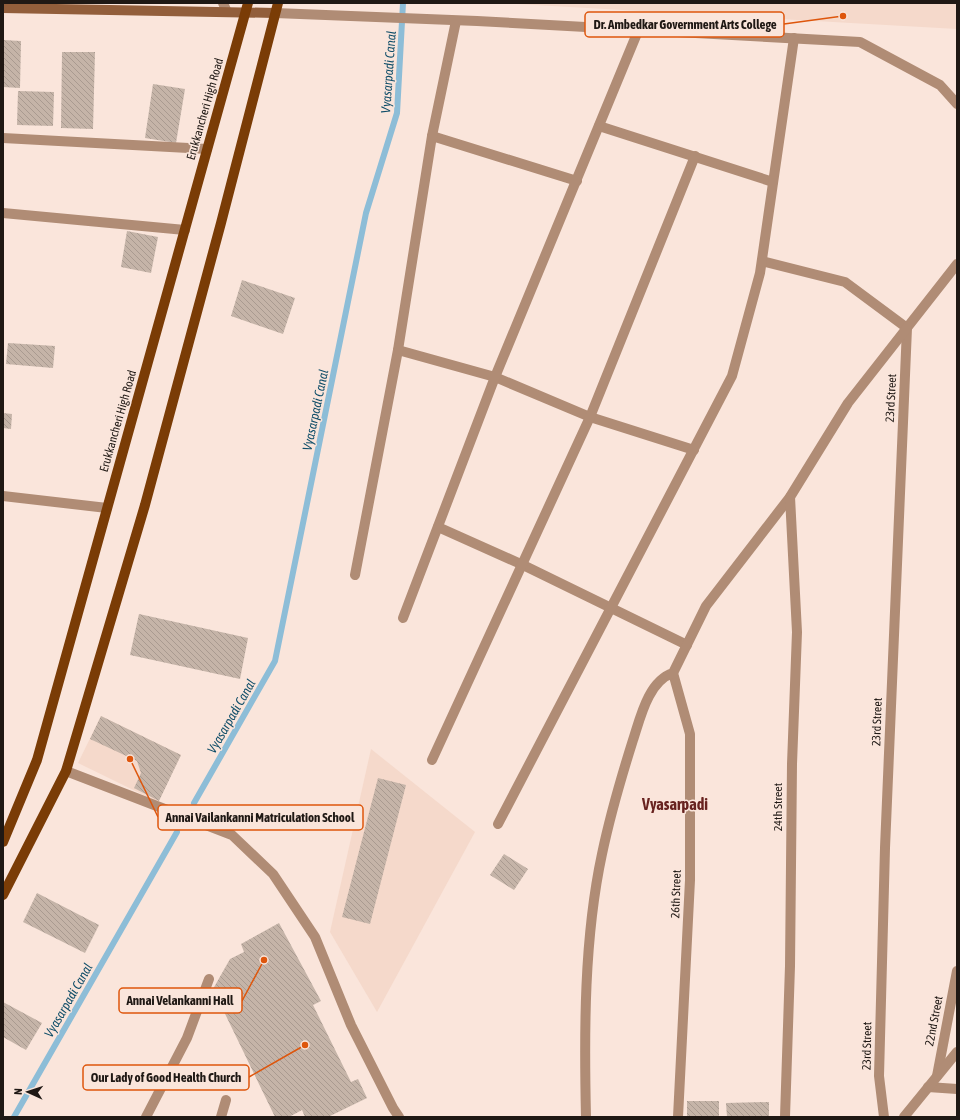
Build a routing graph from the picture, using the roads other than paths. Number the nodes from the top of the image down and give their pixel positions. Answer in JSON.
{"nodes":[{"id":1,"x":278,"y":3,"type":"edge"},
{"id":2,"x":3,"y":8,"type":"edge"},
{"id":3,"x":225,"y":8,"type":"edge"},
{"id":4,"x":247,"y":8,"type":"edge"},
{"id":5,"x":275,"y":13,"type":"junction"},
{"id":6,"x":456,"y":20,"type":"junction"},
{"id":7,"x":638,"y":31,"type":"junction"},
{"id":8,"x":794,"y":38,"type":"junction"},
{"id":9,"x":957,"y":104,"type":"edge"},
{"id":10,"x":599,"y":126,"type":"junction"},
{"id":11,"x":432,"y":136,"type":"junction"},
{"id":12,"x":3,"y":138,"type":"edge"},
{"id":13,"x":207,"y":149,"type":"junction"},
{"id":14,"x":694,"y":156,"type":"junction"},
{"id":15,"x":577,"y":181,"type":"junction"},
{"id":16,"x":773,"y":182,"type":"junction"},
{"id":17,"x":3,"y":212,"type":"edge"},
{"id":18,"x":185,"y":230,"type":"junction"},
{"id":19,"x":762,"y":261,"type":"junction"},
{"id":20,"x":957,"y":264,"type":"edge"},
{"id":21,"x":907,"y":328,"type":"junction"},
{"id":22,"x":398,"y":350,"type":"junction"},
{"id":23,"x":495,"y":377,"type":"junction"},
{"id":24,"x":590,"y":417,"type":"junction"},
{"id":25,"x":694,"y":450,"type":"junction"},
{"id":26,"x":3,"y":496,"type":"edge"},
{"id":27,"x":790,"y":497,"type":"junction"},
{"id":28,"x":107,"y":508,"type":"junction"},
{"id":29,"x":438,"y":527,"type":"junction"},
{"id":30,"x":522,"y":565,"type":"junction"},
{"id":31,"x":356,"y":575,"type":"dead end"},
{"id":32,"x":611,"y":608,"type":"junction"},
{"id":33,"x":403,"y":618,"type":"dead end"},
{"id":34,"x":687,"y":645,"type":"junction"},
{"id":35,"x":673,"y":673,"type":"junction"},
{"id":36,"x":432,"y":760,"type":"dead end"},
{"id":37,"x":66,"y":771,"type":"junction"},
{"id":38,"x":498,"y":824,"type":"dead end"},
{"id":39,"x":3,"y":842,"type":"edge"},
{"id":40,"x":3,"y":895,"type":"edge"},
{"id":41,"x":957,"y":971,"type":"edge"},
{"id":42,"x":209,"y":979,"type":"dead end"},
{"id":43,"x":957,"y":1052,"type":"edge"},
{"id":44,"x":937,"y":1076,"type":"junction"},
{"id":45,"x":928,"y":1087,"type":"junction"},
{"id":46,"x":957,"y":1089,"type":"edge"},
{"id":47,"x":226,"y":1100,"type":"dead end"},
{"id":48,"x":146,"y":1117,"type":"edge"},
{"id":49,"x":221,"y":1117,"type":"edge"},
{"id":50,"x":399,"y":1117,"type":"edge"},
{"id":51,"x":586,"y":1117,"type":"edge"},
{"id":52,"x":678,"y":1117,"type":"edge"},
{"id":53,"x":785,"y":1117,"type":"edge"},
{"id":54,"x":884,"y":1117,"type":"edge"},
{"id":55,"x":904,"y":1117,"type":"edge"}],
"edges":[{"from":1,"to":5,"type":"main road"},
{"from":2,"to":3,"type":"main road"},
{"from":3,"to":4,"type":"main road"},
{"from":4,"to":5,"type":"main road"},
{"from":4,"to":13,"type":"main road","name":"Erukkancheri High Road"},
{"from":5,"to":6,"type":"street"},
{"from":5,"to":37,"type":"main road"},
{"from":6,"to":7,"type":"street"},
{"from":6,"to":11,"type":"street"},
{"from":7,"to":8,"type":"street"},
{"from":7,"to":10,"type":"street"},
{"from":8,"to":9,"type":"street"},
{"from":8,"to":16,"type":"street"},
{"from":10,"to":14,"type":"street"},
{"from":10,"to":15,"type":"street"},
{"from":11,"to":15,"type":"street"},
{"from":11,"to":22,"type":"street"},
{"from":12,"to":13,"type":"street"},
{"from":13,"to":18,"type":"main road","name":"Erukkancheri High Road"},
{"from":14,"to":16,"type":"street"},
{"from":14,"to":24,"type":"street"},
{"from":15,"to":23,"type":"street"},
{"from":16,"to":19,"type":"street"},
{"from":17,"to":18,"type":"street"},
{"from":18,"to":28,"type":"main road","name":"Erukkancheri High Road"},
{"from":19,"to":21,"type":"street"},
{"from":19,"to":25,"type":"street"},
{"from":20,"to":21,"type":"street"},
{"from":21,"to":27,"type":"street"},
{"from":21,"to":54,"type":"street","name":"23rd Street"},
{"from":22,"to":23,"type":"street"},
{"from":22,"to":31,"type":"street"},
{"from":23,"to":24,"type":"street"},
{"from":23,"to":29,"type":"street"},
{"from":24,"to":25,"type":"street"},
{"from":24,"to":30,"type":"street"},
{"from":25,"to":32,"type":"street"},
{"from":26,"to":28,"type":"street"},
{"from":27,"to":34,"type":"street"},
{"from":27,"to":53,"type":"street","name":"24th Street"},
{"from":28,"to":39,"type":"main road","name":"Erukkancheri High Road"},
{"from":29,"to":30,"type":"street"},
{"from":29,"to":33,"type":"street"},
{"from":30,"to":32,"type":"street"},
{"from":30,"to":36,"type":"street"},
{"from":32,"to":34,"type":"street"},
{"from":32,"to":38,"type":"street"},
{"from":34,"to":35,"type":"street"},
{"from":35,"to":51,"type":"street"},
{"from":35,"to":52,"type":"street","name":"26th Street"},
{"from":37,"to":40,"type":"main road"},
{"from":37,"to":50,"type":"street"},
{"from":41,"to":44,"type":"street","name":"22nd Street"},
{"from":42,"to":48,"type":"street"},
{"from":43,"to":44,"type":"street"},
{"from":44,"to":45,"type":"street"},
{"from":45,"to":46,"type":"street"},
{"from":45,"to":55,"type":"street"},
{"from":47,"to":49,"type":"street"}]}
